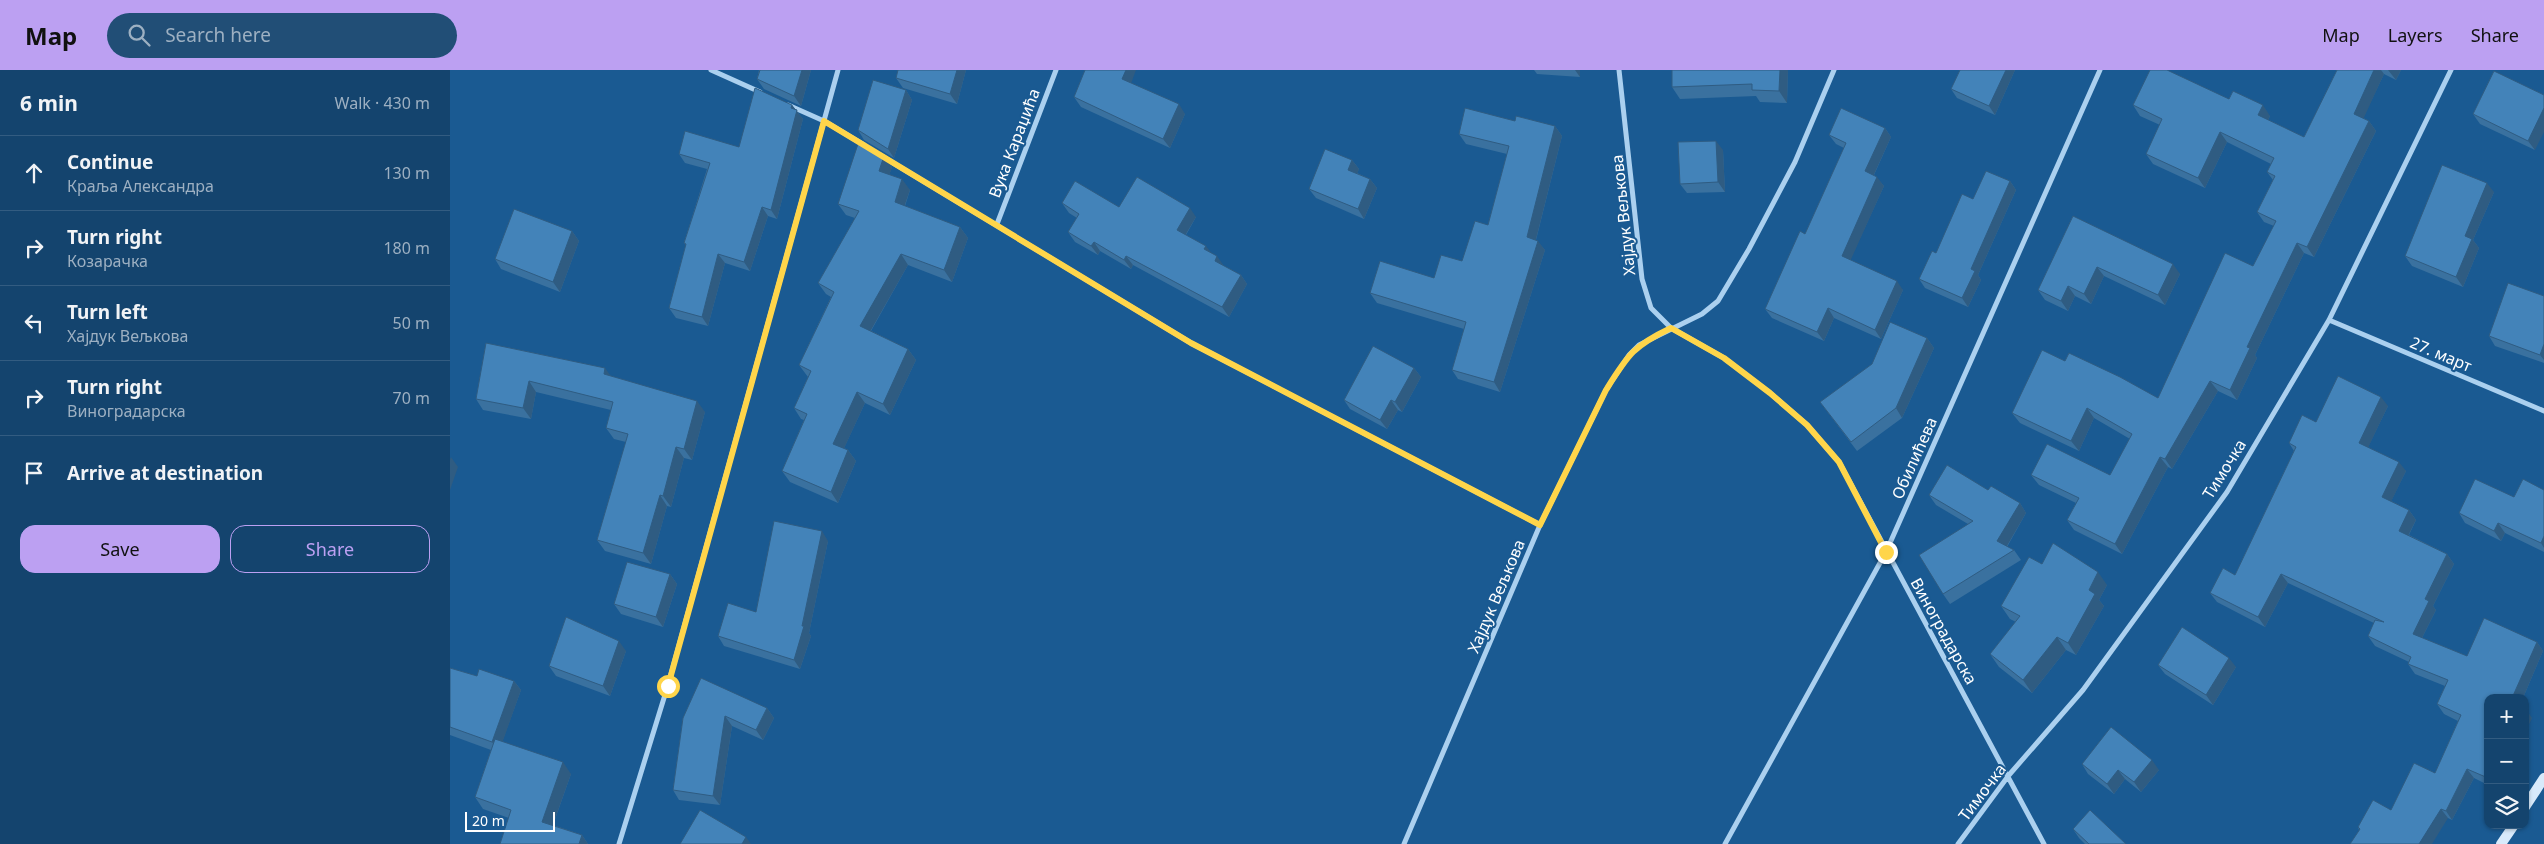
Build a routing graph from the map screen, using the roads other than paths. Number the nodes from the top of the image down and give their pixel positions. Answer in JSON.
{"nodes":[{"id":1,"x":712,"y":70,"type":"edge"},
{"id":2,"x":838,"y":70,"type":"edge"},
{"id":3,"x":1056,"y":70,"type":"edge"},
{"id":4,"x":1619,"y":70,"type":"edge"},
{"id":5,"x":1834,"y":70,"type":"edge"},
{"id":6,"x":2100,"y":70,"type":"edge"},
{"id":7,"x":2451,"y":70,"type":"edge"},
{"id":8,"x":763,"y":94,"type":"edge"},
{"id":9,"x":781,"y":102,"type":"edge"},
{"id":10,"x":824,"y":121,"type":"junction"},
{"id":11,"x":997,"y":224,"type":"junction"},
{"id":12,"x":2329,"y":320,"type":"junction"},
{"id":13,"x":1671,"y":328,"type":"junction"},
{"id":14,"x":2544,"y":411,"type":"edge"},
{"id":15,"x":1540,"y":525,"type":"junction"},
{"id":16,"x":1886,"y":552,"type":"junction"},
{"id":17,"x":2009,"y":775,"type":"junction"},
{"id":18,"x":2544,"y":778,"type":"edge"},
{"id":19,"x":2529,"y":801,"type":"edge"},
{"id":20,"x":2511,"y":829,"type":"edge"},
{"id":21,"x":619,"y":844,"type":"edge"},
{"id":22,"x":1404,"y":844,"type":"edge"},
{"id":23,"x":1725,"y":844,"type":"edge"},
{"id":24,"x":1958,"y":844,"type":"edge"},
{"id":25,"x":2044,"y":844,"type":"edge"},
{"id":26,"x":2501,"y":844,"type":"edge"}],
"edges":[{"from":1,"to":8,"type":"street"},
{"from":2,"to":10,"type":"street"},
{"from":3,"to":11,"type":"street","name":"Вука Караџића"},
{"from":4,"to":13,"type":"street","name":"Хајдук Вељкова"},
{"from":5,"to":13,"type":"street"},
{"from":6,"to":16,"type":"street","name":"Обилићева"},
{"from":7,"to":12,"type":"street","name":"Тимочка"},
{"from":9,"to":10,"type":"street"},
{"from":10,"to":11,"type":"street"},
{"from":10,"to":21,"type":"street"},
{"from":11,"to":15,"type":"street"},
{"from":12,"to":14,"type":"street","name":"27. март"},
{"from":12,"to":17,"type":"street","name":"Тимочка"},
{"from":13,"to":15,"type":"street","name":"Хајдук Вељкова"},
{"from":13,"to":16,"type":"street","name":"Виноградарска"},
{"from":15,"to":22,"type":"street","name":"Хајдук Вељкова"},
{"from":16,"to":17,"type":"street","name":"Виноградарска"},
{"from":16,"to":23,"type":"street","name":"Обилићева"},
{"from":17,"to":24,"type":"street","name":"Тимочка"},
{"from":17,"to":25,"type":"street","name":"Виноградарска"},
{"from":18,"to":19,"type":"main road"},
{"from":20,"to":26,"type":"main road"}]}
